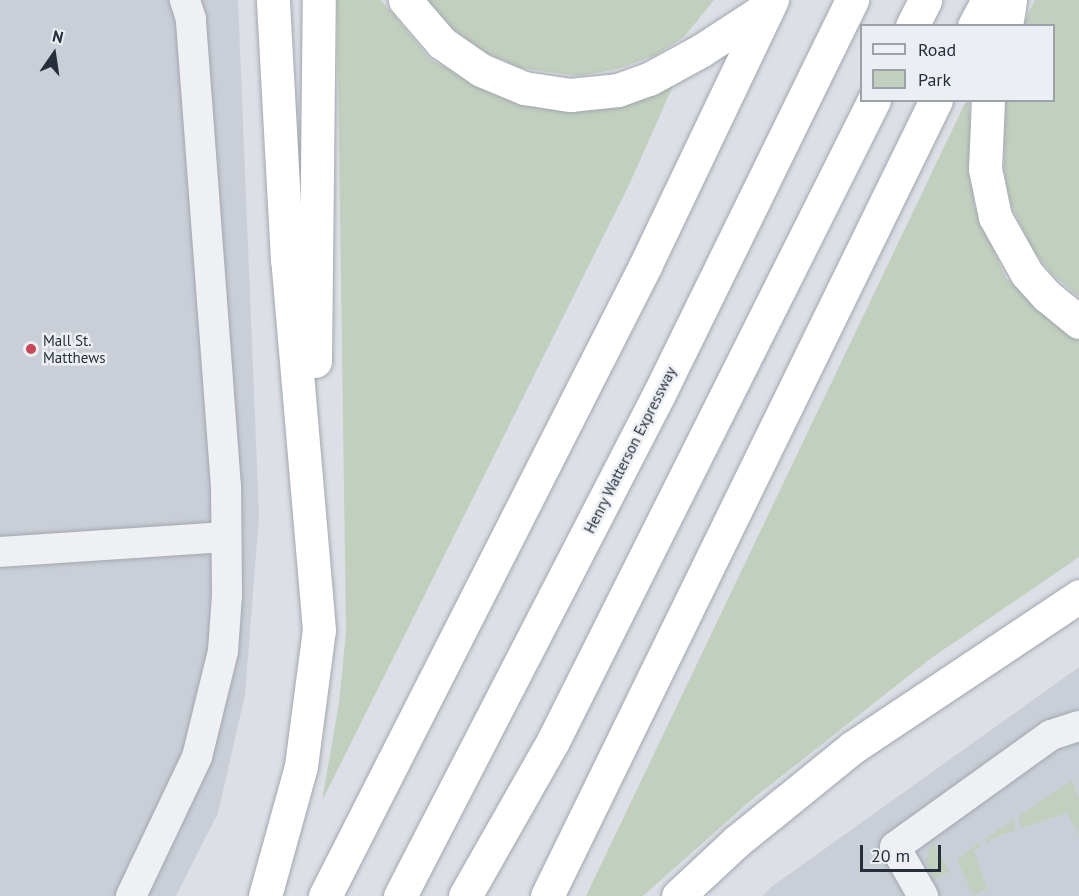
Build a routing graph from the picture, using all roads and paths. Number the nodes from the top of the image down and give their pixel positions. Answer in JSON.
{"nodes":[{"id":1,"x":185,"y":0,"type":"edge"},
{"id":2,"x":273,"y":0,"type":"edge"},
{"id":3,"x":319,"y":0,"type":"edge"},
{"id":4,"x":405,"y":0,"type":"edge"},
{"id":5,"x":852,"y":0,"type":"edge"},
{"id":6,"x":925,"y":0,"type":"edge"},
{"id":7,"x":988,"y":0,"type":"edge"},
{"id":8,"x":1010,"y":0,"type":"edge"},
{"id":9,"x":770,"y":4,"type":"edge"},
{"id":10,"x":913,"y":24,"type":"edge"},
{"id":11,"x":975,"y":24,"type":"edge"},
{"id":12,"x":1006,"y":24,"type":"edge"},
{"id":13,"x":873,"y":102,"type":"edge"},
{"id":14,"x":935,"y":102,"type":"edge"},
{"id":15,"x":988,"y":102,"type":"edge"},
{"id":16,"x":1079,"y":322,"type":"edge"},
{"id":17,"x":226,"y":537,"type":"junction"},
{"id":18,"x":0,"y":552,"type":"edge"},
{"id":19,"x":316,"y":576,"type":"junction"},
{"id":20,"x":1079,"y":596,"type":"edge"},
{"id":21,"x":1079,"y":726,"type":"edge"},
{"id":22,"x":197,"y":757,"type":"junction"},
{"id":23,"x":131,"y":896,"type":"edge"},
{"id":24,"x":150,"y":896,"type":"edge"},
{"id":25,"x":265,"y":896,"type":"edge"},
{"id":26,"x":325,"y":896,"type":"edge"},
{"id":27,"x":400,"y":896,"type":"edge"},
{"id":28,"x":465,"y":896,"type":"edge"},
{"id":29,"x":548,"y":896,"type":"edge"},
{"id":30,"x":678,"y":896,"type":"edge"},
{"id":31,"x":923,"y":896,"type":"edge"}],
"edges":[{"from":1,"to":17,"type":"lane"},
{"from":2,"to":19,"type":"highway"},
{"from":3,"to":19,"type":"highway"},
{"from":4,"to":9,"type":"highway"},
{"from":5,"to":27,"type":"highway","name":"Henry Watterson Expressway"},
{"from":6,"to":10,"type":"highway"},
{"from":7,"to":11,"type":"highway"},
{"from":8,"to":12,"type":"highway"},
{"from":9,"to":26,"type":"highway"},
{"from":13,"to":28,"type":"highway"},
{"from":14,"to":29,"type":"highway"},
{"from":15,"to":16,"type":"highway"},
{"from":17,"to":18,"type":"lane"},
{"from":17,"to":22,"type":"lane"},
{"from":19,"to":25,"type":"highway"},
{"from":20,"to":30,"type":"highway"},
{"from":21,"to":31,"type":"lane"},
{"from":22,"to":23,"type":"lane"},
{"from":22,"to":24,"type":"lane"}]}
